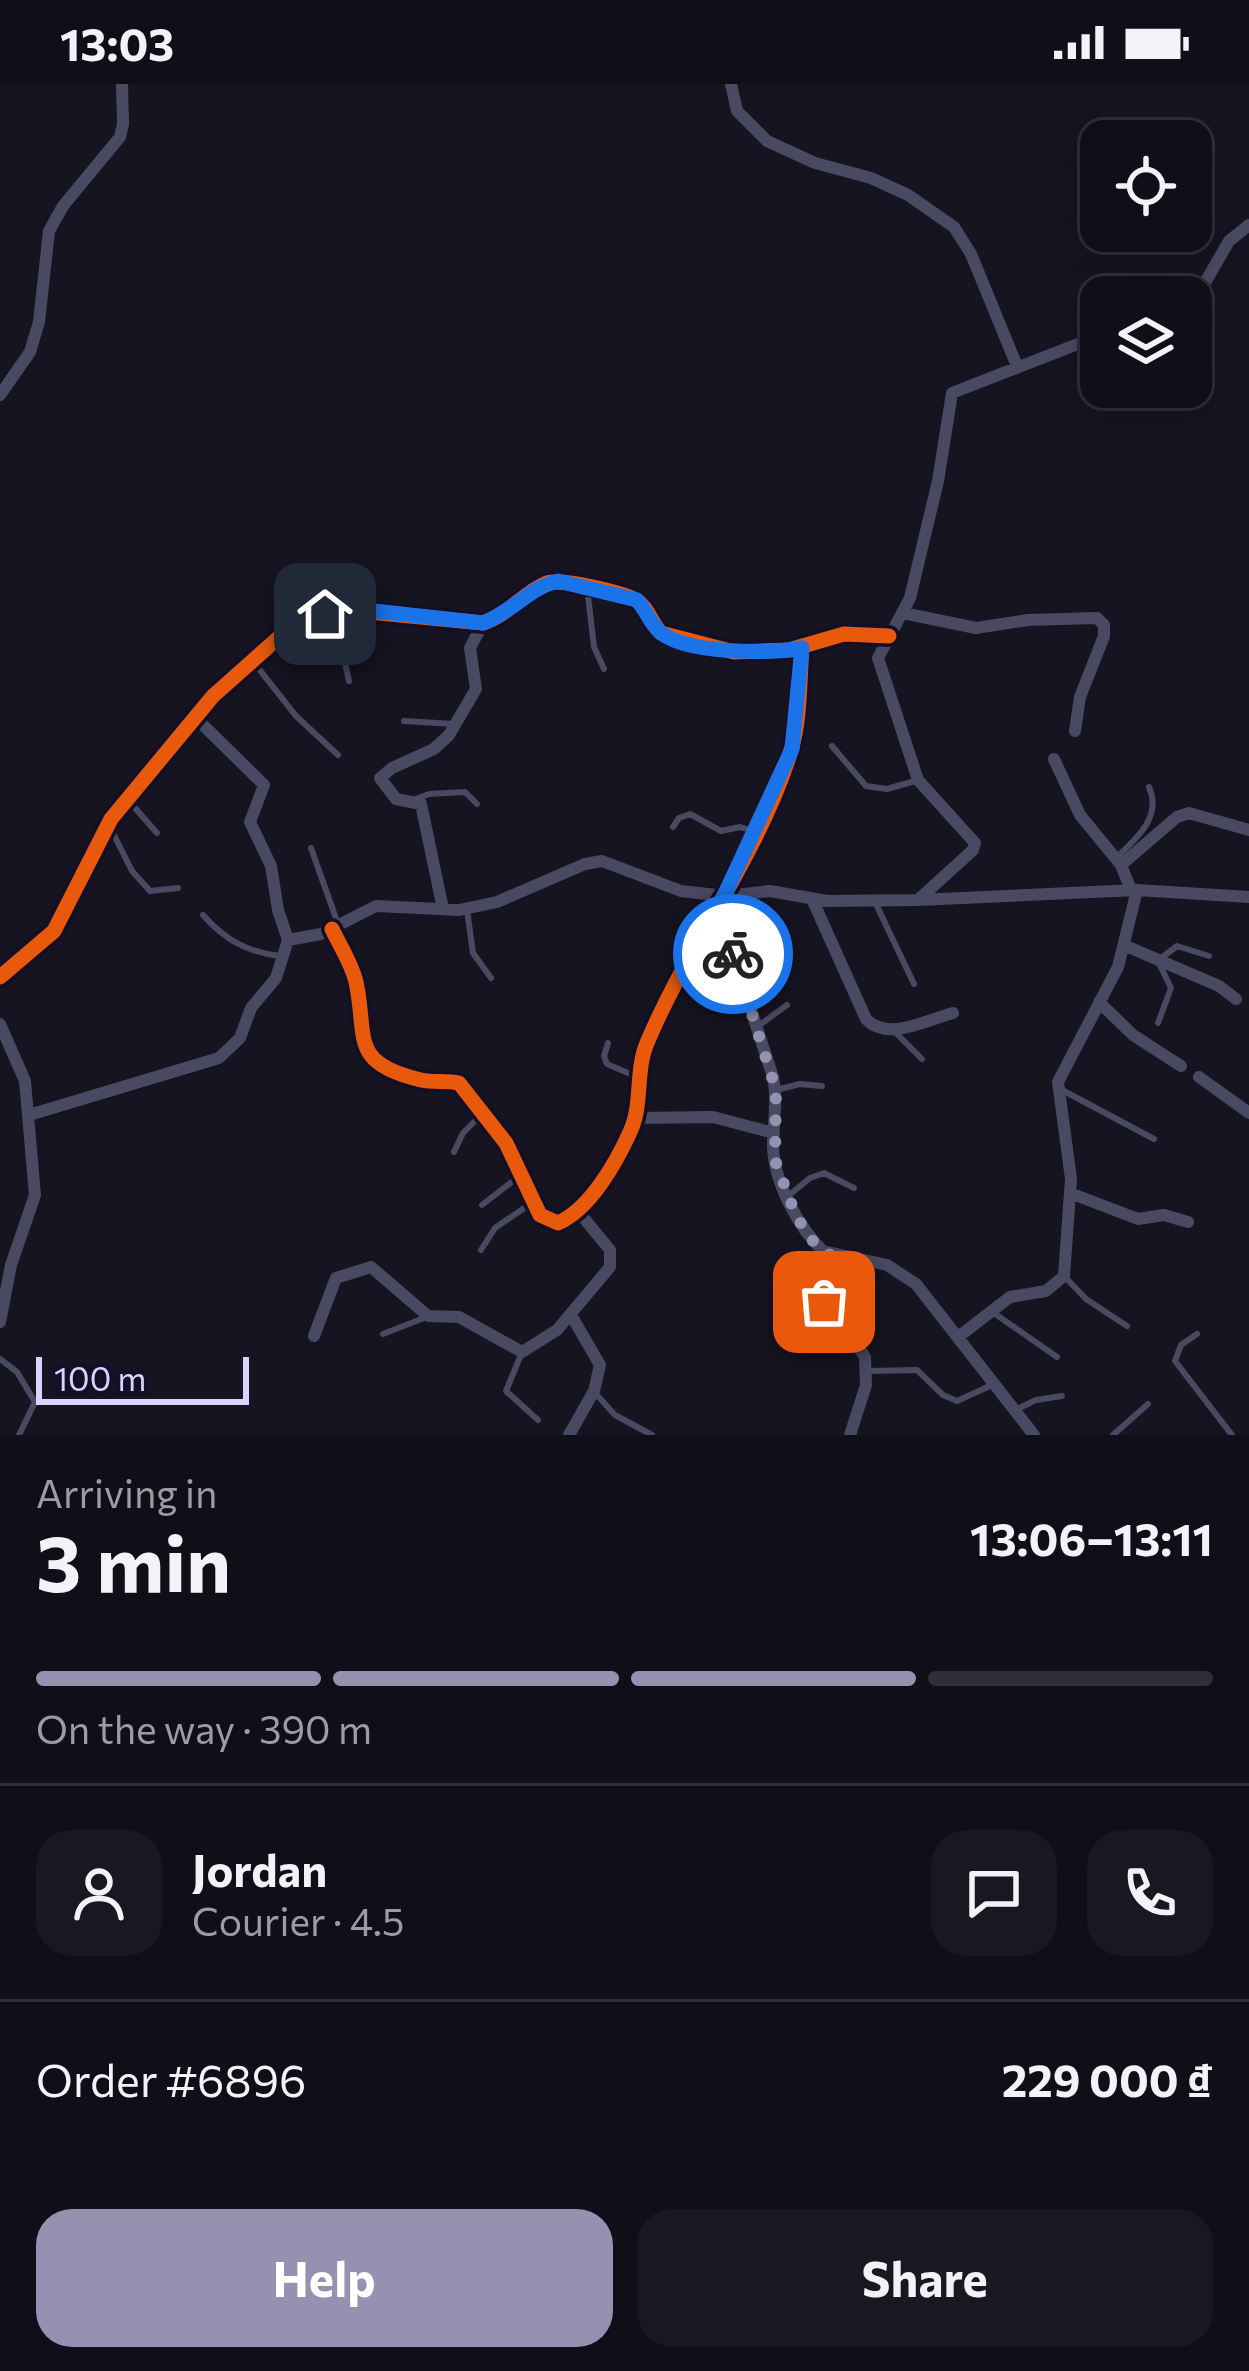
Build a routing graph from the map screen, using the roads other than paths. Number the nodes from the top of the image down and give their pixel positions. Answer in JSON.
{"nodes":[{"id":1,"x":122,"y":84,"type":"edge"},
{"id":2,"x":731,"y":84,"type":"edge"},
{"id":3,"x":1249,"y":225,"type":"edge"},
{"id":4,"x":1208,"y":276,"type":"edge"},
{"id":5,"x":1080,"y":344,"type":"edge"},
{"id":6,"x":1017,"y":366,"type":"junction"},
{"id":7,"x":0,"y":395,"type":"edge"},
{"id":8,"x":587,"y":587,"type":"junction"},
{"id":9,"x":903,"y":613,"type":"junction"},
{"id":10,"x":325,"y":614,"type":"junction"},
{"id":11,"x":483,"y":623,"type":"junction"},
{"id":12,"x":889,"y":636,"type":"junction"},
{"id":13,"x":802,"y":648,"type":"junction"},
{"id":14,"x":252,"y":660,"type":"junction"},
{"id":15,"x":604,"y":669,"type":"dead end"},
{"id":16,"x":349,"y":681,"type":"dead end"},
{"id":17,"x":196,"y":719,"type":"junction"},
{"id":18,"x":404,"y":721,"type":"dead end"},
{"id":19,"x":454,"y":724,"type":"junction"},
{"id":20,"x":1075,"y":731,"type":"dead end"},
{"id":21,"x":832,"y":746,"type":"dead end"},
{"id":22,"x":338,"y":755,"type":"dead end"},
{"id":23,"x":1054,"y":759,"type":"dead end"},
{"id":24,"x":918,"y":780,"type":"junction"},
{"id":25,"x":1149,"y":788,"type":"dead end"},
{"id":26,"x":128,"y":800,"type":"junction"},
{"id":27,"x":415,"y":800,"type":"junction"},
{"id":28,"x":477,"y":804,"type":"dead end"},
{"id":29,"x":109,"y":824,"type":"junction"},
{"id":30,"x":673,"y":827,"type":"dead end"},
{"id":31,"x":1249,"y":830,"type":"edge"},
{"id":32,"x":756,"y":832,"type":"junction"},
{"id":33,"x":158,"y":833,"type":"dead end"},
{"id":34,"x":311,"y":848,"type":"dead end"},
{"id":35,"x":1118,"y":862,"type":"junction"},
{"id":36,"x":178,"y":888,"type":"dead end"},
{"id":37,"x":1134,"y":890,"type":"junction"},
{"id":38,"x":1249,"y":897,"type":"edge"},
{"id":39,"x":812,"y":899,"type":"junction"},
{"id":40,"x":918,"y":900,"type":"junction"},
{"id":41,"x":875,"y":901,"type":"junction"},
{"id":42,"x":722,"y":903,"type":"junction"},
{"id":43,"x":466,"y":908,"type":"junction"},
{"id":44,"x":443,"y":909,"type":"junction"},
{"id":45,"x":203,"y":914,"type":"dead end"},
{"id":46,"x":335,"y":927,"type":"junction"},
{"id":47,"x":288,"y":940,"type":"junction"},
{"id":48,"x":1126,"y":946,"type":"junction"},
{"id":49,"x":284,"y":956,"type":"junction"},
{"id":50,"x":1209,"y":956,"type":"dead end"},
{"id":51,"x":1158,"y":959,"type":"junction"},
{"id":52,"x":0,"y":977,"type":"edge"},
{"id":53,"x":491,"y":978,"type":"dead end"},
{"id":54,"x":914,"y":984,"type":"dead end"},
{"id":55,"x":1236,"y":999,"type":"dead end"},
{"id":56,"x":1099,"y":1002,"type":"junction"},
{"id":57,"x":787,"y":1005,"type":"dead end"},
{"id":58,"x":953,"y":1013,"type":"dead end"},
{"id":59,"x":1158,"y":1023,"type":"dead end"},
{"id":60,"x":0,"y":1024,"type":"edge"},
{"id":61,"x":757,"y":1027,"type":"junction"},
{"id":62,"x":892,"y":1030,"type":"junction"},
{"id":63,"x":608,"y":1042,"type":"dead end"},
{"id":64,"x":922,"y":1059,"type":"dead end"},
{"id":65,"x":1181,"y":1066,"type":"dead end"},
{"id":66,"x":634,"y":1075,"type":"junction"},
{"id":67,"x":1199,"y":1077,"type":"dead end"},
{"id":68,"x":822,"y":1086,"type":"dead end"},
{"id":69,"x":1058,"y":1088,"type":"junction"},
{"id":70,"x":776,"y":1090,"type":"junction"},
{"id":71,"x":483,"y":1113,"type":"junction"},
{"id":72,"x":1249,"y":1113,"type":"edge"},
{"id":73,"x":28,"y":1115,"type":"junction"},
{"id":74,"x":635,"y":1118,"type":"junction"},
{"id":75,"x":774,"y":1133,"type":"junction"},
{"id":76,"x":1154,"y":1139,"type":"dead end"},
{"id":77,"x":454,"y":1152,"type":"dead end"},
{"id":78,"x":521,"y":1175,"type":"junction"},
{"id":79,"x":854,"y":1187,"type":"dead end"},
{"id":80,"x":1070,"y":1193,"type":"junction"},
{"id":81,"x":788,"y":1196,"type":"junction"},
{"id":82,"x":532,"y":1202,"type":"junction"},
{"id":83,"x":482,"y":1205,"type":"dead end"},
{"id":84,"x":578,"y":1210,"type":"junction"},
{"id":85,"x":1188,"y":1222,"type":"dead end"},
{"id":86,"x":481,"y":1250,"type":"dead end"},
{"id":87,"x":830,"y":1255,"type":"junction"},
{"id":88,"x":1064,"y":1276,"type":"junction"},
{"id":89,"x":990,"y":1311,"type":"junction"},
{"id":90,"x":571,"y":1315,"type":"junction"},
{"id":91,"x":428,"y":1316,"type":"junction"},
{"id":92,"x":0,"y":1322,"type":"edge"},
{"id":93,"x":1127,"y":1326,"type":"dead end"},
{"id":94,"x":383,"y":1334,"type":"dead end"},
{"id":95,"x":1197,"y":1334,"type":"dead end"},
{"id":96,"x":314,"y":1336,"type":"dead end"},
{"id":97,"x":958,"y":1337,"type":"junction"},
{"id":98,"x":521,"y":1352,"type":"junction"},
{"id":99,"x":1057,"y":1357,"type":"dead end"},
{"id":100,"x":0,"y":1359,"type":"edge"},
{"id":101,"x":868,"y":1371,"type":"junction"},
{"id":102,"x":995,"y":1384,"type":"junction"},
{"id":103,"x":594,"y":1391,"type":"junction"},
{"id":104,"x":1062,"y":1396,"type":"dead end"},
{"id":105,"x":1148,"y":1403,"type":"dead end"},
{"id":106,"x":1016,"y":1410,"type":"junction"},
{"id":107,"x":538,"y":1420,"type":"dead end"},
{"id":108,"x":19,"y":1435,"type":"edge"},
{"id":109,"x":569,"y":1435,"type":"edge"},
{"id":110,"x":652,"y":1435,"type":"edge"},
{"id":111,"x":850,"y":1435,"type":"edge"},
{"id":112,"x":1034,"y":1435,"type":"edge"},
{"id":113,"x":1113,"y":1435,"type":"edge"},
{"id":114,"x":1232,"y":1435,"type":"edge"}],
"edges":[{"from":1,"to":7,"type":"street"},
{"from":2,"to":6,"type":"street"},
{"from":3,"to":4,"type":"street"},
{"from":5,"to":6,"type":"street"},
{"from":6,"to":9,"type":"street"},
{"from":8,"to":11,"type":"street"},
{"from":8,"to":13,"type":"street"},
{"from":8,"to":15,"type":"lane"},
{"from":9,"to":12,"type":"street"},
{"from":9,"to":20,"type":"street"},
{"from":10,"to":11,"type":"street"},
{"from":10,"to":14,"type":"street"},
{"from":10,"to":16,"type":"lane"},
{"from":11,"to":19,"type":"street"},
{"from":12,"to":13,"type":"street"},
{"from":12,"to":24,"type":"street"},
{"from":13,"to":32,"type":"street"},
{"from":14,"to":17,"type":"street"},
{"from":14,"to":22,"type":"lane"},
{"from":17,"to":26,"type":"street"},
{"from":17,"to":47,"type":"street"},
{"from":18,"to":19,"type":"lane"},
{"from":19,"to":27,"type":"street"},
{"from":21,"to":24,"type":"lane"},
{"from":23,"to":35,"type":"street"},
{"from":24,"to":40,"type":"street"},
{"from":25,"to":35,"type":"lane"},
{"from":26,"to":29,"type":"street"},
{"from":26,"to":33,"type":"lane"},
{"from":27,"to":28,"type":"lane"},
{"from":27,"to":44,"type":"street"},
{"from":29,"to":36,"type":"lane"},
{"from":29,"to":52,"type":"street"},
{"from":30,"to":32,"type":"lane"},
{"from":31,"to":35,"type":"street"},
{"from":32,"to":42,"type":"street"},
{"from":34,"to":46,"type":"lane"},
{"from":35,"to":37,"type":"street"},
{"from":37,"to":38,"type":"street"},
{"from":37,"to":40,"type":"street"},
{"from":37,"to":48,"type":"street"},
{"from":39,"to":41,"type":"street"},
{"from":39,"to":42,"type":"street"},
{"from":39,"to":62,"type":"street"},
{"from":40,"to":41,"type":"street"},
{"from":41,"to":54,"type":"lane"},
{"from":42,"to":43,"type":"street"},
{"from":42,"to":61,"type":"street"},
{"from":42,"to":66,"type":"street"},
{"from":43,"to":44,"type":"street"},
{"from":43,"to":53,"type":"lane"},
{"from":44,"to":46,"type":"street"},
{"from":45,"to":49,"type":"lane"},
{"from":46,"to":47,"type":"street"},
{"from":46,"to":71,"type":"street"},
{"from":47,"to":49,"type":"street"},
{"from":48,"to":51,"type":"street"},
{"from":48,"to":56,"type":"street"},
{"from":49,"to":73,"type":"street"},
{"from":50,"to":51,"type":"lane"},
{"from":51,"to":55,"type":"street"},
{"from":51,"to":59,"type":"lane"},
{"from":56,"to":65,"type":"street"},
{"from":56,"to":69,"type":"street"},
{"from":57,"to":61,"type":"lane"},
{"from":58,"to":62,"type":"street"},
{"from":60,"to":73,"type":"street"},
{"from":61,"to":70,"type":"street"},
{"from":62,"to":64,"type":"lane"},
{"from":63,"to":66,"type":"lane"},
{"from":66,"to":74,"type":"street"},
{"from":67,"to":72,"type":"street"},
{"from":68,"to":70,"type":"lane"},
{"from":69,"to":76,"type":"lane"},
{"from":69,"to":80,"type":"street"},
{"from":70,"to":75,"type":"street"},
{"from":71,"to":77,"type":"lane"},
{"from":71,"to":78,"type":"street"},
{"from":73,"to":92,"type":"street"},
{"from":74,"to":75,"type":"street"},
{"from":74,"to":84,"type":"street"},
{"from":75,"to":81,"type":"street"},
{"from":78,"to":82,"type":"street"},
{"from":78,"to":83,"type":"lane"},
{"from":79,"to":81,"type":"lane"},
{"from":80,"to":85,"type":"street"},
{"from":80,"to":88,"type":"street"},
{"from":81,"to":87,"type":"street"},
{"from":82,"to":84,"type":"street"},
{"from":82,"to":86,"type":"lane"},
{"from":84,"to":90,"type":"street"},
{"from":87,"to":97,"type":"street"},
{"from":87,"to":101,"type":"street"},
{"from":88,"to":89,"type":"street"},
{"from":88,"to":93,"type":"lane"},
{"from":89,"to":97,"type":"street"},
{"from":89,"to":99,"type":"lane"},
{"from":90,"to":98,"type":"street"},
{"from":90,"to":103,"type":"street"},
{"from":91,"to":94,"type":"lane"},
{"from":91,"to":96,"type":"street"},
{"from":91,"to":98,"type":"street"},
{"from":95,"to":114,"type":"lane"},
{"from":97,"to":102,"type":"street"},
{"from":98,"to":107,"type":"lane"},
{"from":100,"to":108,"type":"lane"},
{"from":101,"to":102,"type":"lane"},
{"from":101,"to":111,"type":"street"},
{"from":102,"to":106,"type":"street"},
{"from":103,"to":109,"type":"street"},
{"from":103,"to":110,"type":"lane"},
{"from":104,"to":106,"type":"lane"},
{"from":105,"to":113,"type":"lane"},
{"from":106,"to":112,"type":"street"}]}
